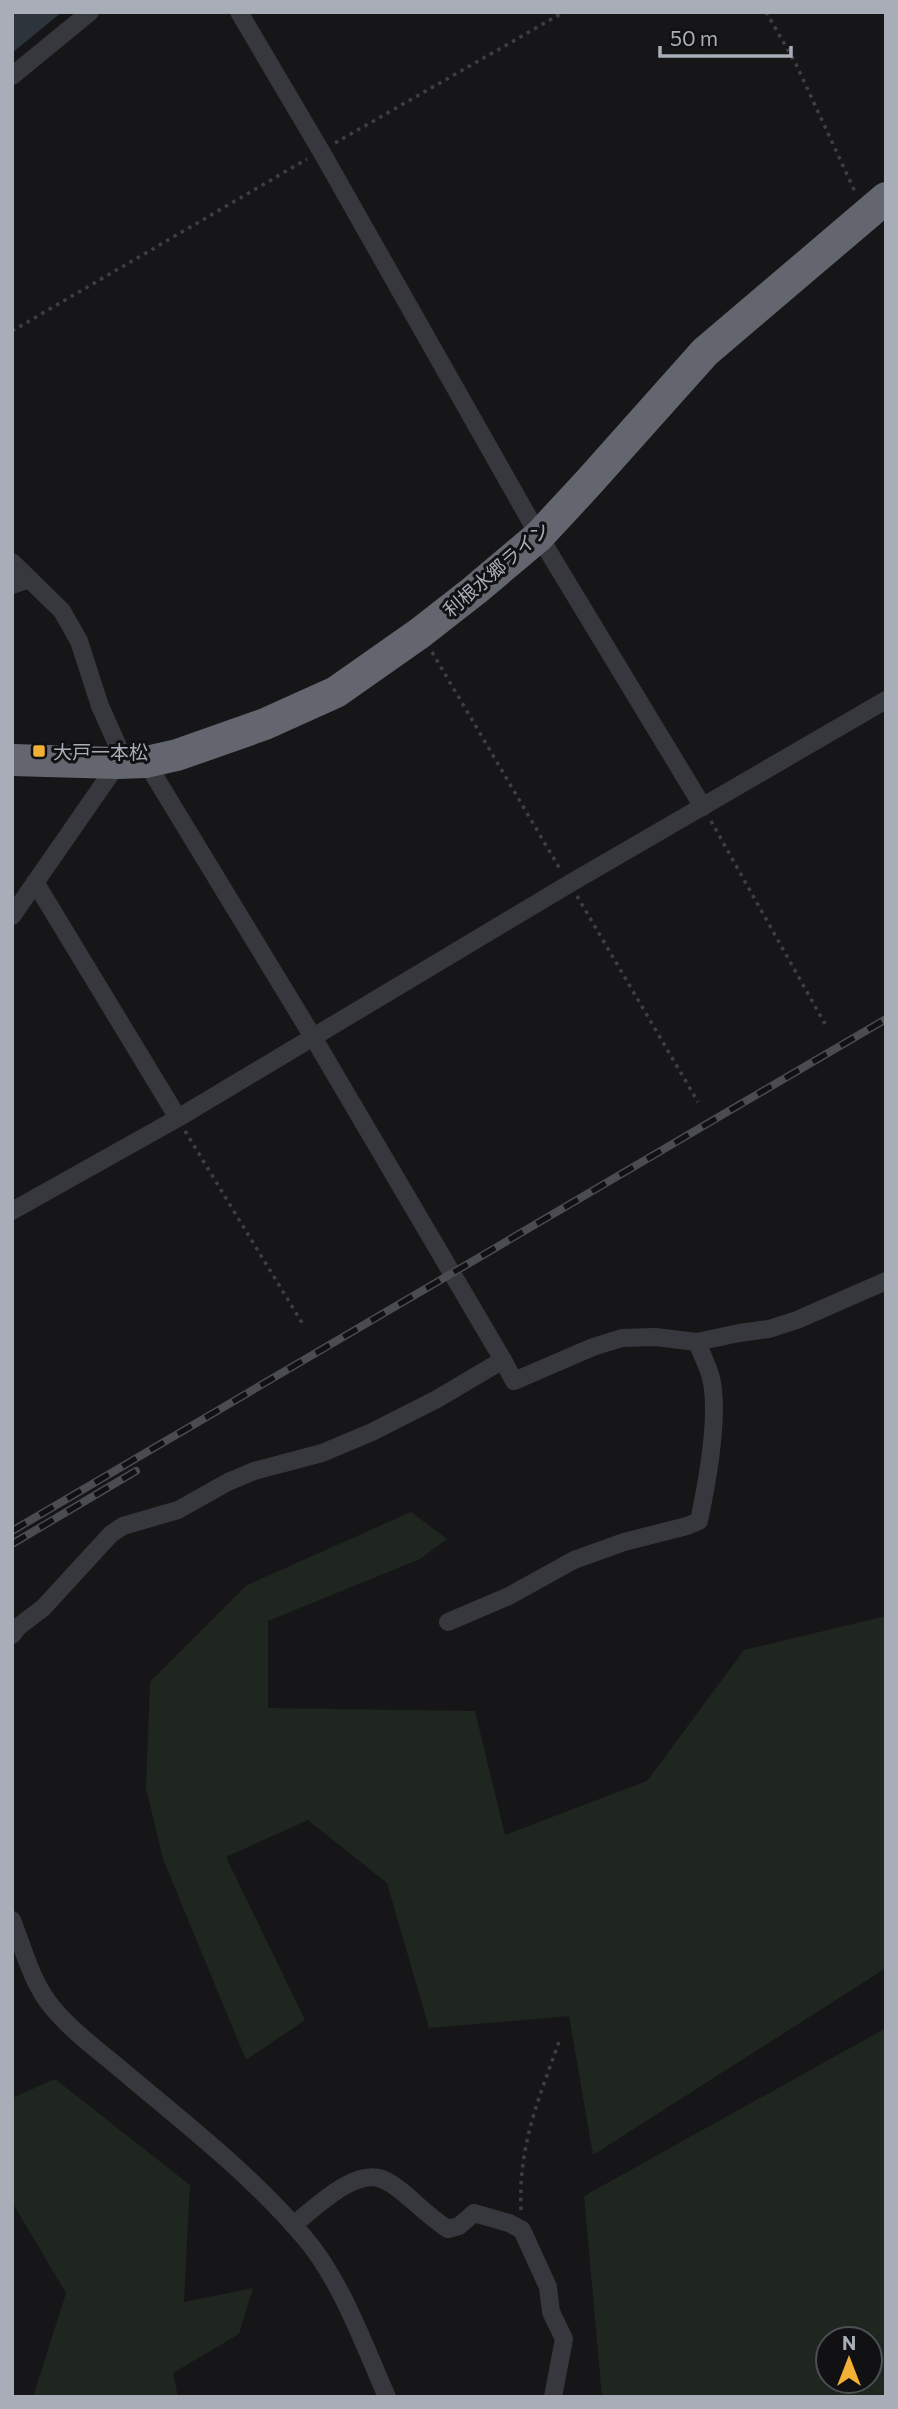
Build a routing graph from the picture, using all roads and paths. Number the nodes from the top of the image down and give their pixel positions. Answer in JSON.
{"nodes":[{"id":1,"x":90,"y":12,"type":"edge"},
{"id":2,"x":239,"y":12,"type":"edge"},
{"id":3,"x":564,"y":12,"type":"edge"},
{"id":4,"x":766,"y":12,"type":"edge"},
{"id":5,"x":12,"y":76,"type":"edge"},
{"id":6,"x":321,"y":151,"type":"junction"},
{"id":7,"x":879,"y":209,"type":"edge"},
{"id":8,"x":12,"y":331,"type":"edge"},
{"id":9,"x":539,"y":536,"type":"junction"},
{"id":10,"x":12,"y":562,"type":"edge"},
{"id":11,"x":30,"y":579,"type":"junction"},
{"id":12,"x":12,"y":585,"type":"edge"},
{"id":13,"x":420,"y":632,"type":"junction"},
{"id":14,"x":886,"y":700,"type":"edge"},
{"id":15,"x":12,"y":761,"type":"edge"},
{"id":16,"x":130,"y":762,"type":"junction"},
{"id":17,"x":703,"y":807,"type":"junction"},
{"id":18,"x":35,"y":882,"type":"junction"},
{"id":19,"x":569,"y":884,"type":"junction"},
{"id":20,"x":12,"y":916,"type":"edge"},
{"id":21,"x":825,"y":1024,"type":"dead end"},
{"id":22,"x":313,"y":1037,"type":"junction"},
{"id":23,"x":698,"y":1102,"type":"dead end"},
{"id":24,"x":177,"y":1118,"type":"junction"},
{"id":25,"x":12,"y":1211,"type":"edge"},
{"id":26,"x":886,"y":1281,"type":"edge"},
{"id":27,"x":304,"y":1326,"type":"dead end"},
{"id":28,"x":697,"y":1342,"type":"junction"},
{"id":29,"x":502,"y":1360,"type":"junction"},
{"id":30,"x":448,"y":1622,"type":"dead end"},
{"id":31,"x":12,"y":1635,"type":"edge"},
{"id":32,"x":12,"y":1920,"type":"edge"},
{"id":33,"x":560,"y":2039,"type":"dead end"},
{"id":34,"x":293,"y":2225,"type":"junction"},
{"id":35,"x":522,"y":2230,"type":"junction"},
{"id":36,"x":387,"y":2397,"type":"edge"},
{"id":37,"x":553,"y":2397,"type":"edge"}],
"edges":[{"from":1,"to":5,"type":"street"},
{"from":2,"to":6,"type":"street"},
{"from":3,"to":6,"type":"path"},
{"from":4,"to":7,"type":"path"},
{"from":6,"to":8,"type":"path"},
{"from":6,"to":9,"type":"street"},
{"from":7,"to":9,"type":"highway","name":"利根水郷ライン"},
{"from":9,"to":13,"type":"highway","name":"利根水郷ライン"},
{"from":9,"to":17,"type":"street"},
{"from":10,"to":11,"type":"street"},
{"from":11,"to":12,"type":"street"},
{"from":11,"to":16,"type":"street"},
{"from":13,"to":16,"type":"highway","name":"利根水郷ライン"},
{"from":13,"to":19,"type":"path"},
{"from":14,"to":17,"type":"street"},
{"from":15,"to":16,"type":"highway","name":"利根水郷ライン"},
{"from":16,"to":18,"type":"street"},
{"from":16,"to":22,"type":"street"},
{"from":17,"to":19,"type":"street"},
{"from":17,"to":21,"type":"path"},
{"from":18,"to":20,"type":"street"},
{"from":18,"to":24,"type":"street"},
{"from":19,"to":22,"type":"street"},
{"from":19,"to":23,"type":"path"},
{"from":22,"to":24,"type":"street"},
{"from":22,"to":29,"type":"street"},
{"from":24,"to":25,"type":"street"},
{"from":24,"to":27,"type":"path"},
{"from":26,"to":28,"type":"street"},
{"from":28,"to":29,"type":"street"},
{"from":28,"to":30,"type":"street"},
{"from":29,"to":31,"type":"street"},
{"from":32,"to":34,"type":"street"},
{"from":33,"to":35,"type":"path"},
{"from":34,"to":35,"type":"street"},
{"from":34,"to":36,"type":"street"},
{"from":35,"to":37,"type":"street"}]}
